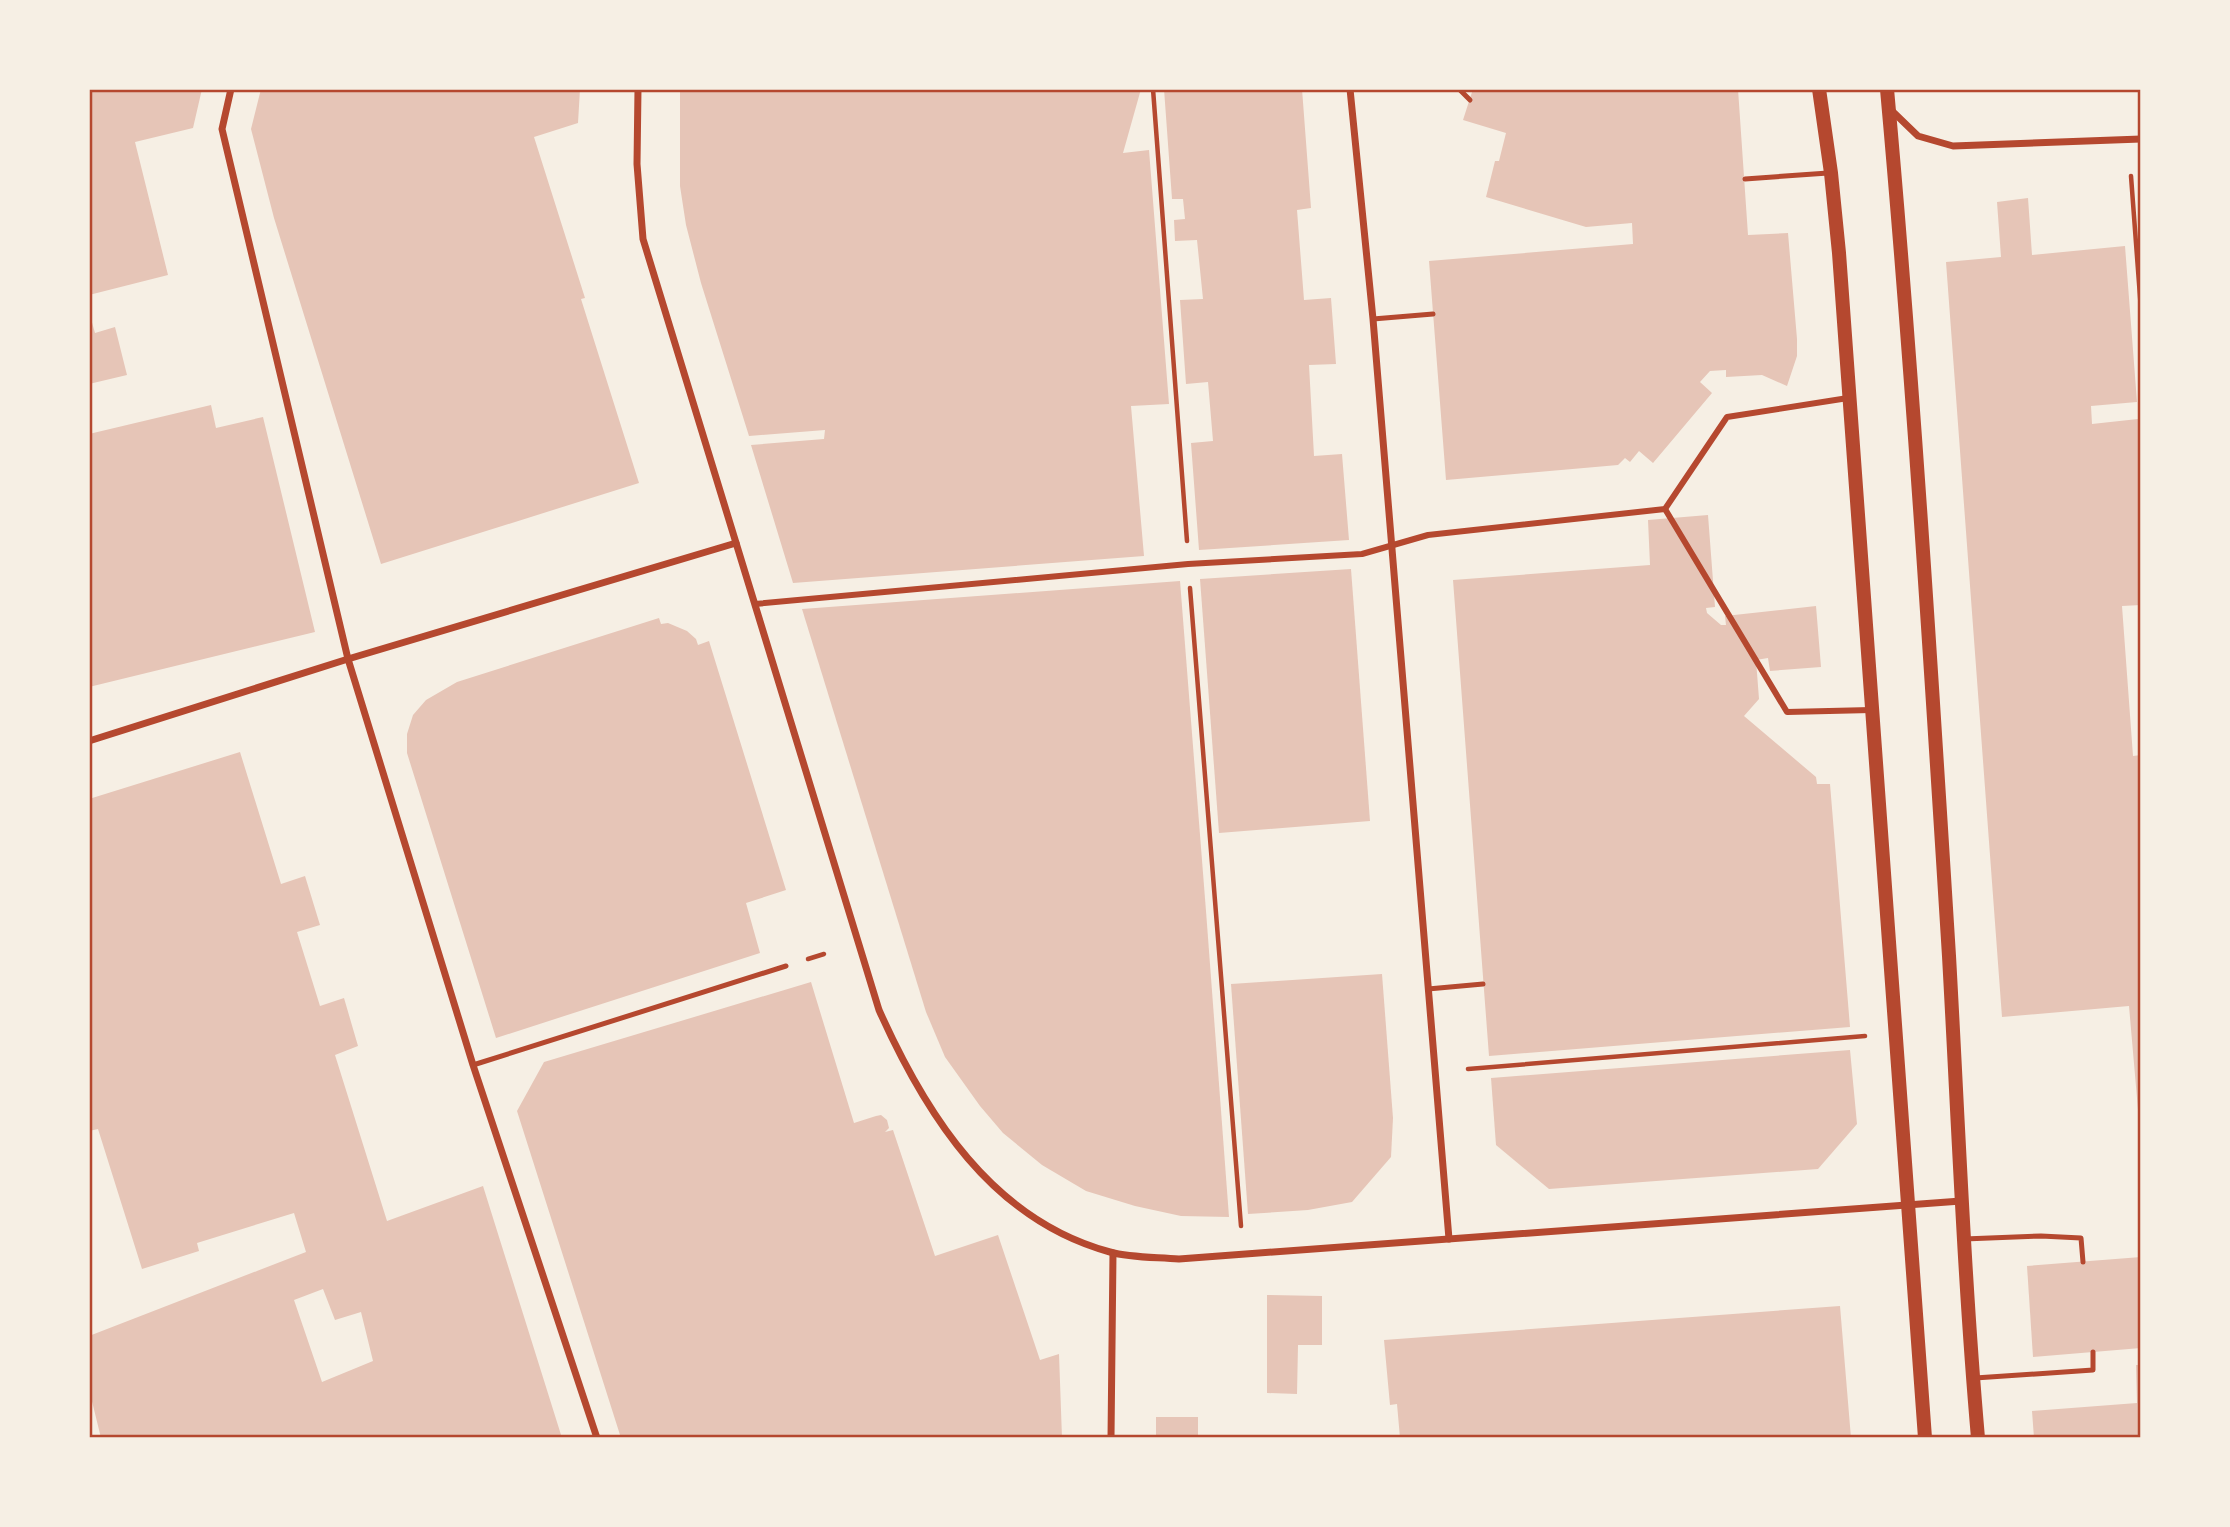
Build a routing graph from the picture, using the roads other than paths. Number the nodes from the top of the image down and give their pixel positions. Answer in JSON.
{"nodes":[{"id":1,"x":231,"y":89,"type":"edge"},
{"id":2,"x":638,"y":89,"type":"edge"},
{"id":3,"x":1350,"y":89,"type":"edge"},
{"id":4,"x":1459,"y":89,"type":"edge"},
{"id":5,"x":1819,"y":89,"type":"edge"},
{"id":6,"x":1887,"y":89,"type":"edge"},
{"id":7,"x":1470,"y":100,"type":"dead end"},
{"id":8,"x":1889,"y":108,"type":"junction"},
{"id":9,"x":2141,"y":139,"type":"edge"},
{"id":10,"x":1831,"y":173,"type":"junction"},
{"id":11,"x":1745,"y":179,"type":"dead end"},
{"id":12,"x":1433,"y":314,"type":"dead end"},
{"id":13,"x":1373,"y":319,"type":"junction"},
{"id":14,"x":1850,"y":398,"type":"junction"},
{"id":15,"x":1665,"y":509,"type":"junction"},
{"id":16,"x":736,"y":543,"type":"junction"},
{"id":17,"x":1392,"y":545,"type":"junction"},
{"id":18,"x":755,"y":604,"type":"junction"},
{"id":19,"x":348,"y":659,"type":"junction"},
{"id":20,"x":1872,"y":710,"type":"junction"},
{"id":21,"x":89,"y":741,"type":"edge"},
{"id":22,"x":786,"y":966,"type":"dead end"},
{"id":23,"x":1483,"y":985,"type":"dead end"},
{"id":24,"x":1428,"y":989,"type":"junction"},
{"id":25,"x":473,"y":1065,"type":"junction"},
{"id":26,"x":1961,"y":1201,"type":"junction"},
{"id":27,"x":1908,"y":1205,"type":"junction"},
{"id":28,"x":1449,"y":1239,"type":"junction"},
{"id":29,"x":1964,"y":1240,"type":"junction"},
{"id":30,"x":1113,"y":1253,"type":"junction"},
{"id":31,"x":2083,"y":1262,"type":"dead end"},
{"id":32,"x":2093,"y":1352,"type":"dead end"},
{"id":33,"x":1973,"y":1378,"type":"junction"},
{"id":34,"x":597,"y":1438,"type":"edge"},
{"id":35,"x":1111,"y":1438,"type":"edge"},
{"id":36,"x":1925,"y":1438,"type":"edge"},
{"id":37,"x":1978,"y":1438,"type":"edge"}],
"edges":[{"from":1,"to":19,"type":"street"},
{"from":2,"to":16,"type":"street"},
{"from":3,"to":13,"type":"street"},
{"from":4,"to":7,"type":"lane"},
{"from":5,"to":10,"type":"main road"},
{"from":6,"to":8,"type":"main road"},
{"from":8,"to":9,"type":"street"},
{"from":8,"to":26,"type":"main road"},
{"from":10,"to":11,"type":"lane"},
{"from":10,"to":14,"type":"main road"},
{"from":12,"to":13,"type":"lane"},
{"from":13,"to":17,"type":"street"},
{"from":14,"to":15,"type":"street"},
{"from":14,"to":20,"type":"main road"},
{"from":15,"to":17,"type":"street"},
{"from":15,"to":20,"type":"street"},
{"from":16,"to":18,"type":"street"},
{"from":16,"to":19,"type":"street"},
{"from":17,"to":18,"type":"street"},
{"from":17,"to":24,"type":"street"},
{"from":18,"to":30,"type":"street"},
{"from":19,"to":21,"type":"street"},
{"from":19,"to":25,"type":"street"},
{"from":20,"to":27,"type":"main road"},
{"from":22,"to":25,"type":"lane"},
{"from":23,"to":24,"type":"lane"},
{"from":24,"to":28,"type":"street"},
{"from":25,"to":34,"type":"street"},
{"from":26,"to":27,"type":"street"},
{"from":26,"to":29,"type":"main road"},
{"from":27,"to":28,"type":"street"},
{"from":27,"to":36,"type":"main road"},
{"from":28,"to":30,"type":"street"},
{"from":29,"to":31,"type":"lane"},
{"from":29,"to":33,"type":"main road"},
{"from":30,"to":35,"type":"street"},
{"from":32,"to":33,"type":"lane"},
{"from":33,"to":37,"type":"main road"}]}
